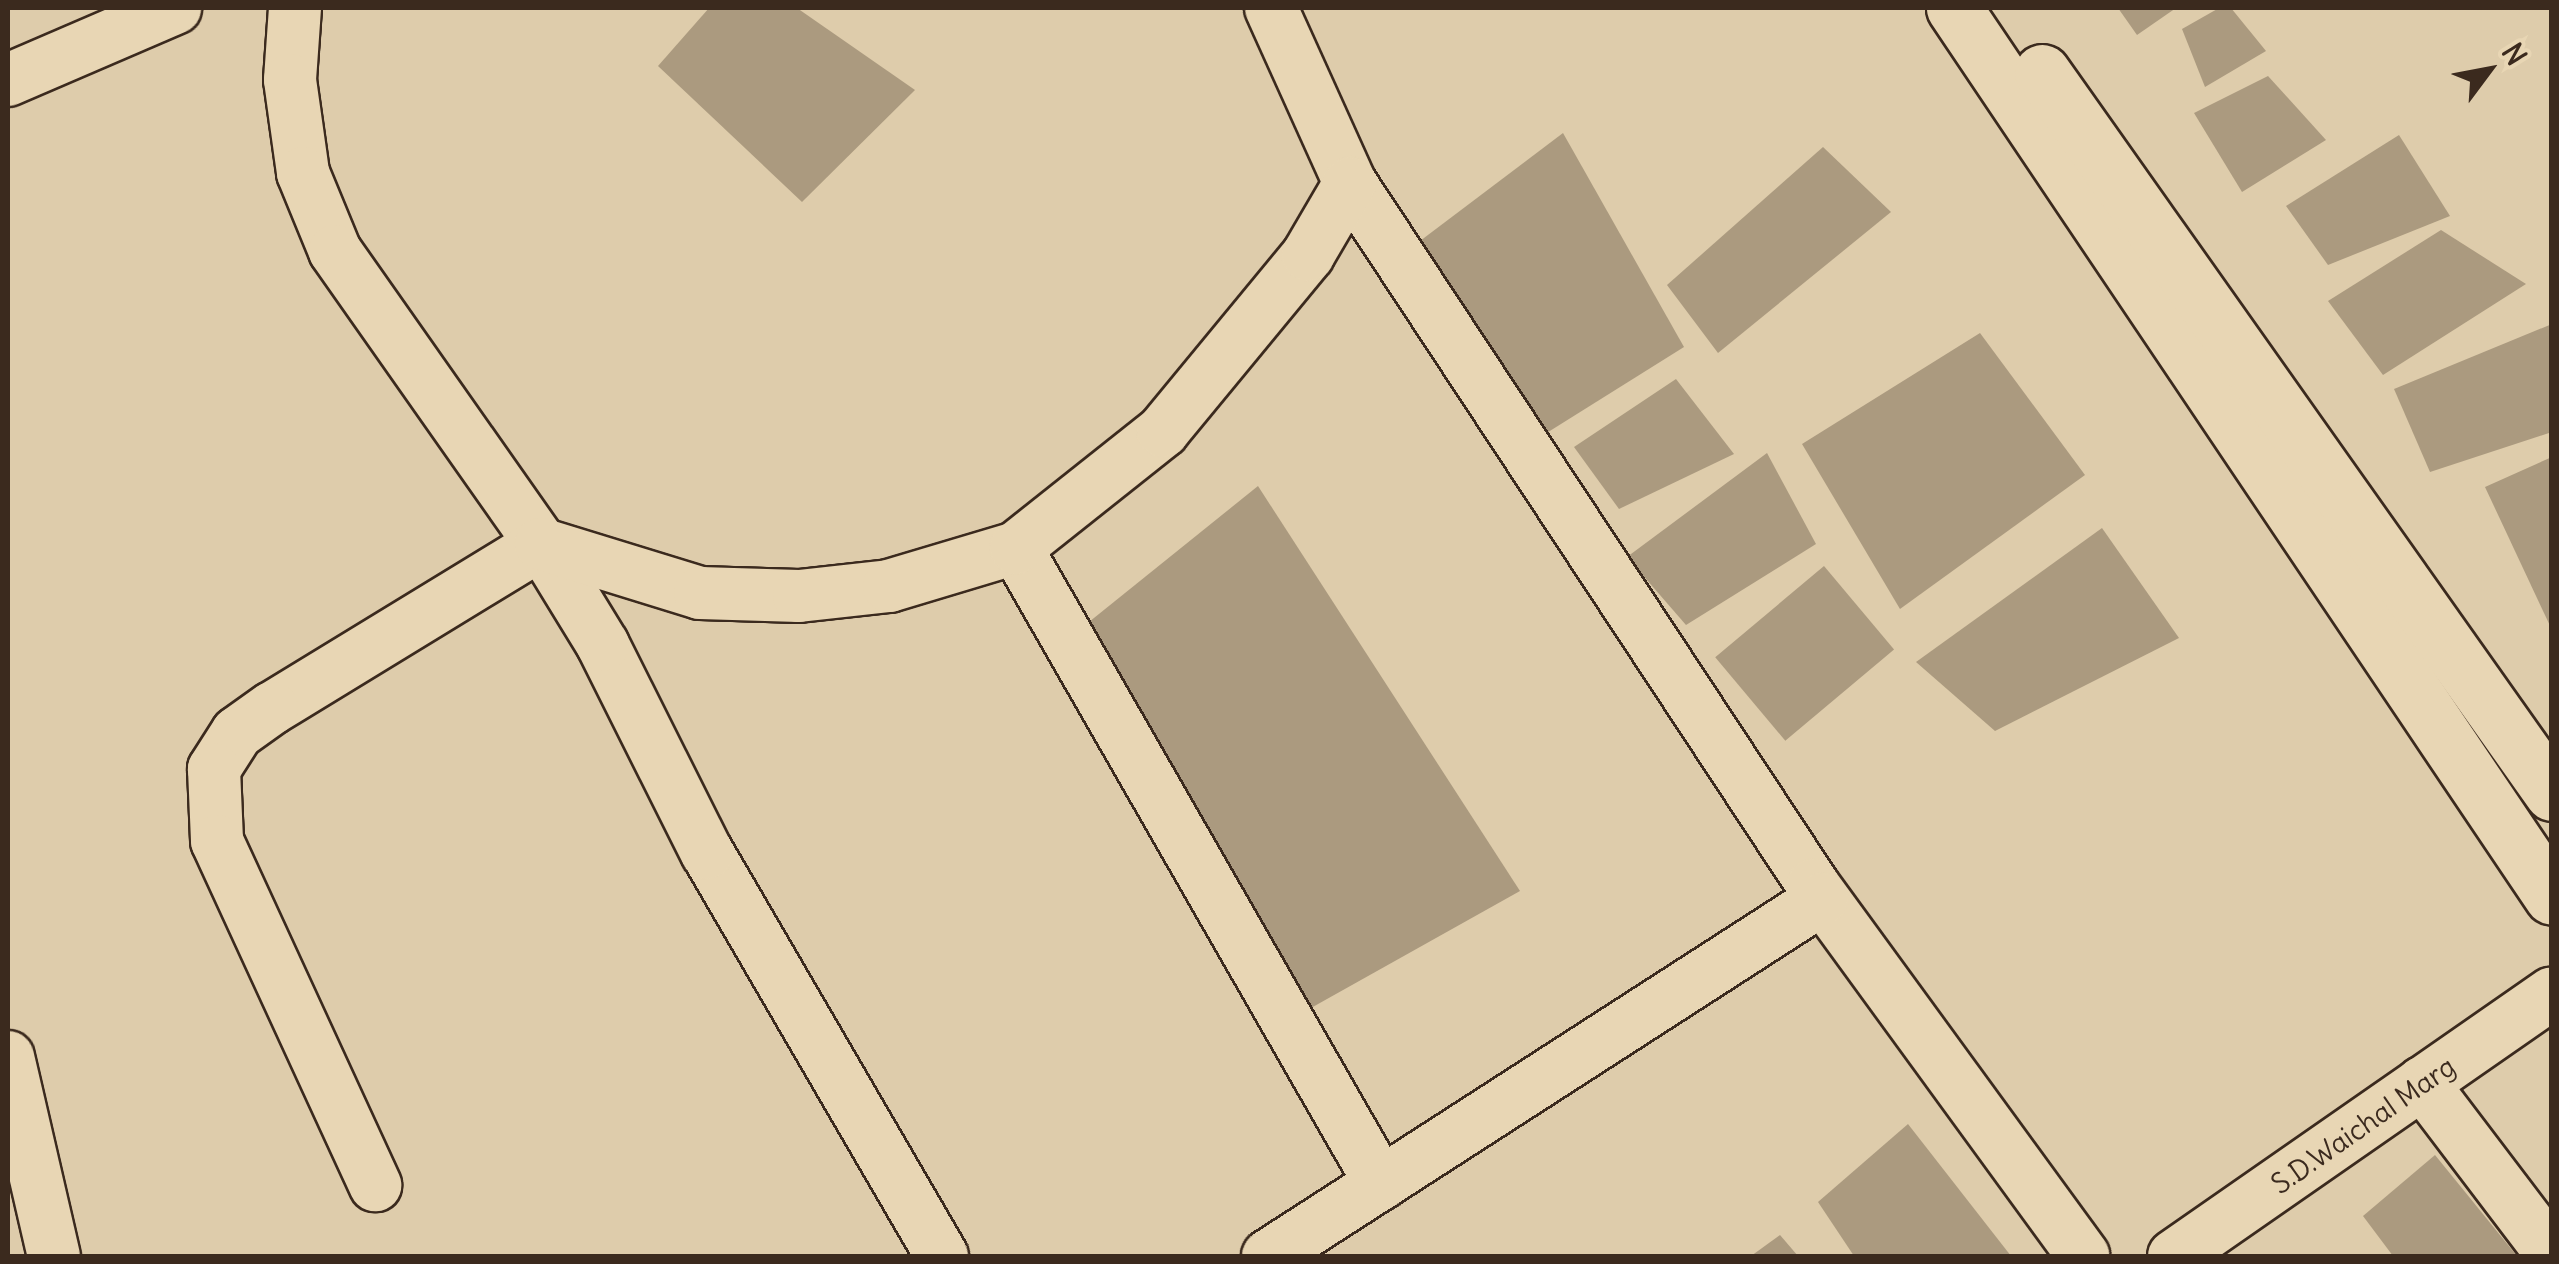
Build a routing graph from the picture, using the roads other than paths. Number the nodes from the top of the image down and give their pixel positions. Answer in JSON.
{"nodes":[{"id":1,"x":174,"y":8,"type":"edge"},
{"id":2,"x":294,"y":8,"type":"edge"},
{"id":3,"x":1272,"y":8,"type":"edge"},
{"id":4,"x":1954,"y":8,"type":"edge"},
{"id":5,"x":1998,"y":8,"type":"edge"},
{"id":6,"x":8,"y":80,"type":"edge"},
{"id":7,"x":1350,"y":183,"type":"junction"},
{"id":8,"x":541,"y":544,"type":"junction"},
{"id":9,"x":1016,"y":548,"type":"junction"},
{"id":10,"x":2552,"y":793,"type":"edge"},
{"id":11,"x":2552,"y":897,"type":"edge"},
{"id":12,"x":1822,"y":899,"type":"junction"},
{"id":13,"x":2552,"y":993,"type":"edge"},
{"id":14,"x":8,"y":1056,"type":"edge"},
{"id":15,"x":2422,"y":1082,"type":"junction"},
{"id":16,"x":1381,"y":1184,"type":"junction"},
{"id":17,"x":376,"y":1185,"type":"dead end"},
{"id":18,"x":2204,"y":1248,"type":"edge"},
{"id":19,"x":2552,"y":1254,"type":"edge"},
{"id":20,"x":54,"y":1256,"type":"edge"},
{"id":21,"x":942,"y":1256,"type":"edge"},
{"id":22,"x":1268,"y":1256,"type":"edge"},
{"id":23,"x":2084,"y":1256,"type":"edge"}],
"edges":[{"from":1,"to":6,"type":"street"},
{"from":2,"to":8,"type":"street"},
{"from":3,"to":7,"type":"street"},
{"from":4,"to":11,"type":"highway"},
{"from":5,"to":10,"type":"highway"},
{"from":7,"to":9,"type":"street"},
{"from":7,"to":12,"type":"street"},
{"from":8,"to":9,"type":"street"},
{"from":8,"to":17,"type":"street"},
{"from":8,"to":21,"type":"street"},
{"from":9,"to":16,"type":"street"},
{"from":12,"to":16,"type":"street"},
{"from":12,"to":23,"type":"street"},
{"from":13,"to":15,"type":"street","name":"S.D.Waichal Marg"},
{"from":14,"to":20,"type":"street"},
{"from":15,"to":18,"type":"street","name":"S.D.Waichal Marg"},
{"from":15,"to":19,"type":"street"},
{"from":16,"to":22,"type":"street"}]}
